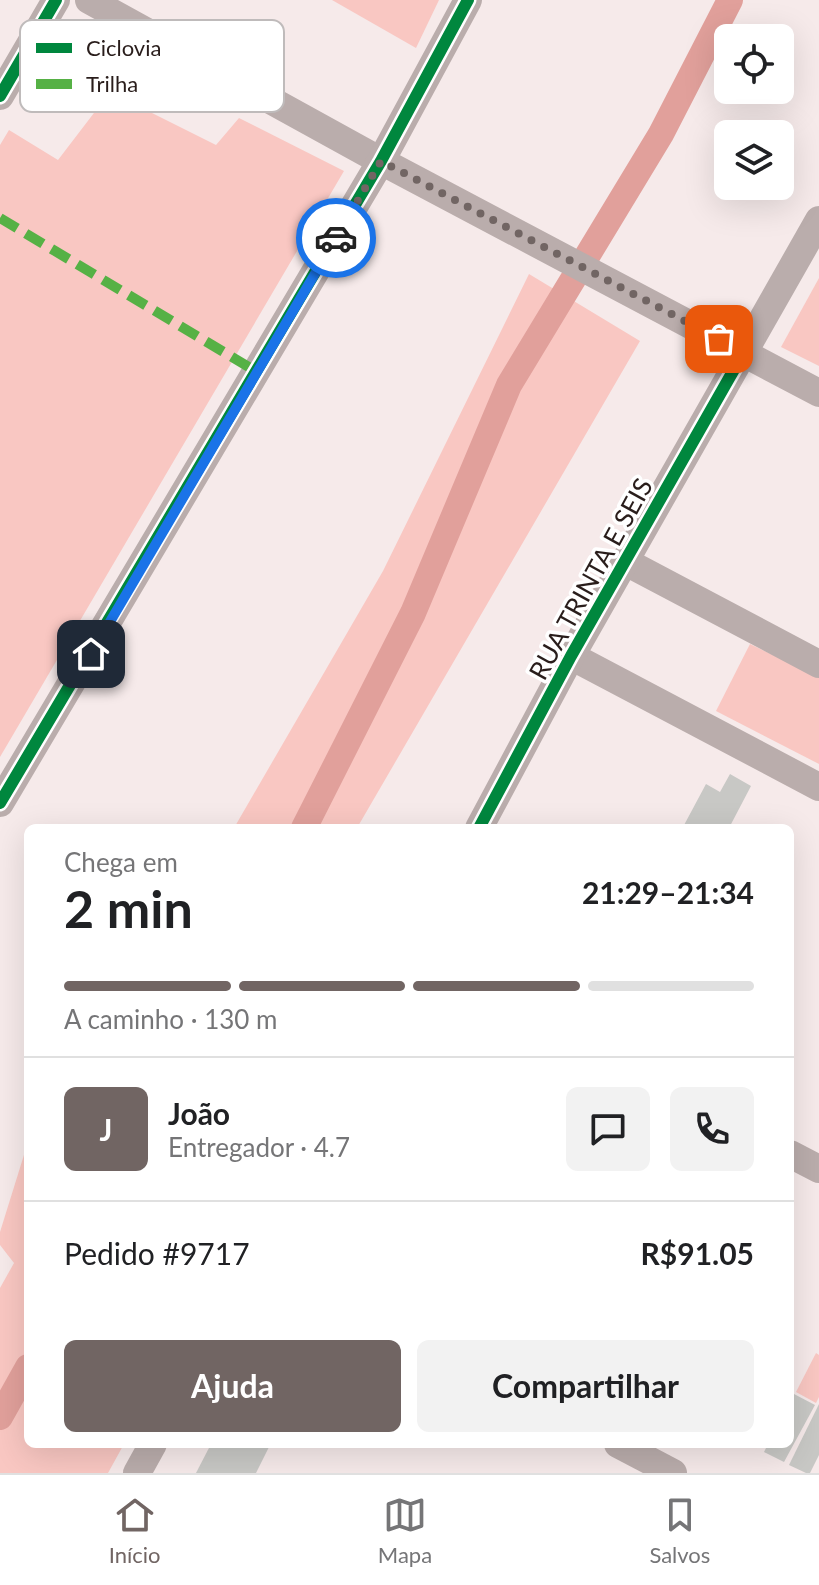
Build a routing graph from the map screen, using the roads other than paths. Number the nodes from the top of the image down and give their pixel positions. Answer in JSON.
{"nodes":[{"id":1,"x":56,"y":0,"type":"edge"},
{"id":2,"x":89,"y":0,"type":"edge"},
{"id":3,"x":468,"y":0,"type":"edge"},
{"id":4,"x":44,"y":20,"type":"edge"},
{"id":5,"x":125,"y":20,"type":"edge"},
{"id":6,"x":20,"y":62,"type":"edge"},
{"id":7,"x":0,"y":96,"type":"edge"},
{"id":8,"x":284,"y":108,"type":"edge"},
{"id":9,"x":381,"y":161,"type":"junction"},
{"id":10,"x":819,"y":220,"type":"edge"},
{"id":11,"x":744,"y":352,"type":"junction"},
{"id":12,"x":819,"y":393,"type":"edge"},
{"id":13,"x":626,"y":562,"type":"junction"},
{"id":14,"x":571,"y":656,"type":"junction"},
{"id":15,"x":819,"y":664,"type":"edge"},
{"id":16,"x":819,"y":787,"type":"edge"},
{"id":17,"x":0,"y":803,"type":"edge"},
{"id":18,"x":481,"y":824,"type":"edge"},
{"id":19,"x":794,"y":1156,"type":"edge"},
{"id":20,"x":819,"y":1169,"type":"edge"},
{"id":21,"x":151,"y":1448,"type":"edge"},
{"id":22,"x":626,"y":1448,"type":"edge"},
{"id":23,"x":137,"y":1473,"type":"edge"},
{"id":24,"x":673,"y":1473,"type":"edge"}],
"edges":[{"from":1,"to":4,"type":"street"},
{"from":2,"to":5,"type":"street"},
{"from":3,"to":9,"type":"street"},
{"from":6,"to":7,"type":"street"},
{"from":8,"to":9,"type":"street"},
{"from":9,"to":11,"type":"street"},
{"from":9,"to":17,"type":"street"},
{"from":10,"to":11,"type":"street","name":"RUA TRINTA E SEIS"},
{"from":11,"to":12,"type":"street"},
{"from":11,"to":13,"type":"street","name":"RUA TRINTA E SEIS"},
{"from":13,"to":14,"type":"street","name":"RUA TRINTA E SEIS"},
{"from":13,"to":15,"type":"street"},
{"from":14,"to":16,"type":"street"},
{"from":14,"to":18,"type":"street","name":"RUA TRINTA E SEIS"},
{"from":19,"to":20,"type":"street"},
{"from":21,"to":23,"type":"street"},
{"from":22,"to":24,"type":"street"}]}
